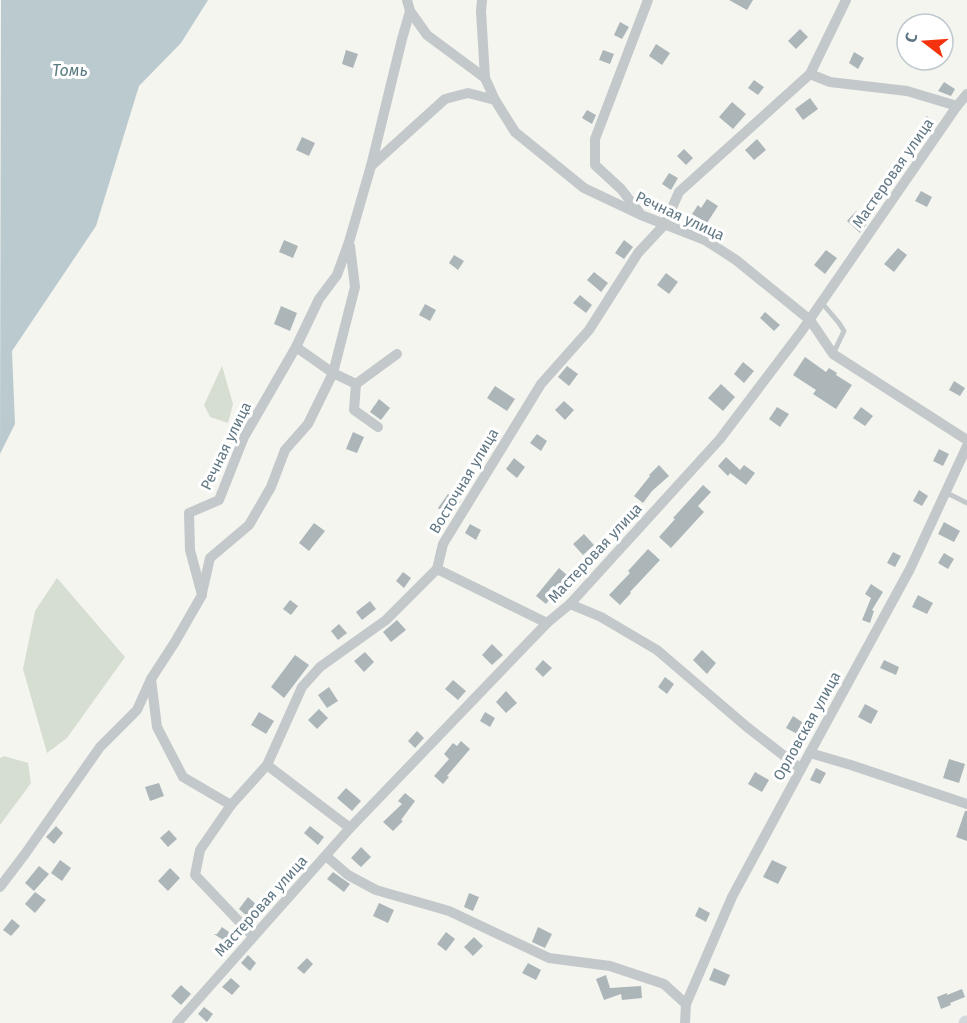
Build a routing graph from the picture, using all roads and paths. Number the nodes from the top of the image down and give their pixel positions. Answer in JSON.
{"nodes":[{"id":1,"x":482,"y":0,"type":"edge"},
{"id":2,"x":648,"y":0,"type":"edge"},
{"id":3,"x":846,"y":0,"type":"edge"},
{"id":4,"x":409,"y":5,"type":"edge"},
{"id":5,"x":810,"y":74,"type":"junction"},
{"id":6,"x":485,"y":78,"type":"junction"},
{"id":7,"x":967,"y":94,"type":"edge"},
{"id":8,"x":495,"y":100,"type":"junction"},
{"id":9,"x":957,"y":106,"type":"junction"},
{"id":10,"x":371,"y":166,"type":"junction"},
{"id":11,"x":641,"y":215,"type":"junction"},
{"id":12,"x":665,"y":224,"type":"junction"},
{"id":13,"x":349,"y":242,"type":"junction"},
{"id":14,"x":822,"y":303,"type":"junction"},
{"id":15,"x":810,"y":320,"type":"junction"},
{"id":16,"x":296,"y":347,"type":"junction"},
{"id":17,"x":397,"y":354,"type":"dead end"},
{"id":18,"x":833,"y":354,"type":"junction"},
{"id":19,"x":333,"y":373,"type":"junction"},
{"id":20,"x":356,"y":384,"type":"junction"},
{"id":21,"x":378,"y":427,"type":"dead end"},
{"id":22,"x":967,"y":440,"type":"edge"},
{"id":23,"x":967,"y":446,"type":"edge"},
{"id":24,"x":945,"y":492,"type":"junction"},
{"id":25,"x":967,"y":503,"type":"edge"},
{"id":26,"x":436,"y":569,"type":"junction"},
{"id":27,"x":201,"y":596,"type":"junction"},
{"id":28,"x":570,"y":604,"type":"junction"},
{"id":29,"x":547,"y":623,"type":"junction"},
{"id":30,"x":151,"y":679,"type":"junction"},
{"id":31,"x":810,"y":753,"type":"junction"},
{"id":32,"x":267,"y":765,"type":"junction"},
{"id":33,"x":801,"y":769,"type":"junction"},
{"id":34,"x":967,"y":804,"type":"edge"},
{"id":35,"x":231,"y":805,"type":"junction"},
{"id":36,"x":350,"y":828,"type":"junction"},
{"id":37,"x":326,"y":856,"type":"junction"},
{"id":38,"x":0,"y":887,"type":"edge"},
{"id":39,"x":253,"y":936,"type":"junction"},
{"id":40,"x":686,"y":1004,"type":"junction"},
{"id":41,"x":177,"y":1023,"type":"edge"},
{"id":42,"x":685,"y":1023,"type":"edge"}],
"edges":[{"from":1,"to":6,"type":"street","name":"Речная улица"},
{"from":2,"to":11,"type":"street"},
{"from":3,"to":5,"type":"street"},
{"from":4,"to":6,"type":"street"},
{"from":4,"to":10,"type":"street","name":"Речная улица"},
{"from":5,"to":9,"type":"street"},
{"from":5,"to":12,"type":"street","name":"Восточная улица"},
{"from":6,"to":8,"type":"street","name":"Речная улица"},
{"from":7,"to":9,"type":"street","name":"Мастеровая улица"},
{"from":8,"to":10,"type":"street"},
{"from":8,"to":11,"type":"street","name":"Речная улица"},
{"from":9,"to":14,"type":"street","name":"Мастеровая улица"},
{"from":10,"to":13,"type":"street","name":"Речная улица"},
{"from":11,"to":12,"type":"street","name":"Речная улица"},
{"from":12,"to":15,"type":"street","name":"Речная улица"},
{"from":12,"to":26,"type":"street","name":"Восточная улица"},
{"from":13,"to":16,"type":"street","name":"Речная улица"},
{"from":13,"to":19,"type":"street","name":"Речная улица"},
{"from":14,"to":15,"type":"street","name":"Мастеровая улица"},
{"from":14,"to":18,"type":"lane"},
{"from":15,"to":18,"type":"street","name":"Речная улица"},
{"from":15,"to":28,"type":"street","name":"Мастеровая улица"},
{"from":16,"to":19,"type":"street"},
{"from":16,"to":27,"type":"street","name":"Речная улица"},
{"from":17,"to":20,"type":"street"},
{"from":18,"to":22,"type":"street","name":"Речная улица"},
{"from":19,"to":20,"type":"street"},
{"from":19,"to":27,"type":"street","name":"Речная улица"},
{"from":20,"to":21,"type":"street"},
{"from":23,"to":24,"type":"street","name":"Орловская улица"},
{"from":24,"to":25,"type":"lane"},
{"from":24,"to":31,"type":"street","name":"Орловская улица"},
{"from":26,"to":29,"type":"street"},
{"from":26,"to":32,"type":"street","name":"Восточная улица"},
{"from":27,"to":30,"type":"street","name":"Речная улица"},
{"from":28,"to":29,"type":"street","name":"Мастеровая улица"},
{"from":28,"to":33,"type":"street"},
{"from":29,"to":36,"type":"street","name":"Мастеровая улица"},
{"from":30,"to":35,"type":"street"},
{"from":30,"to":38,"type":"street","name":"Речная улица"},
{"from":31,"to":33,"type":"street","name":"Орловская улица"},
{"from":31,"to":34,"type":"street"},
{"from":32,"to":35,"type":"street","name":"Восточная улица"},
{"from":32,"to":36,"type":"street"},
{"from":33,"to":40,"type":"street","name":"Орловская улица"},
{"from":35,"to":39,"type":"street","name":"Восточная улица"},
{"from":36,"to":37,"type":"street","name":"Мастеровая улица"},
{"from":37,"to":39,"type":"street","name":"Мастеровая улица"},
{"from":37,"to":40,"type":"street"},
{"from":39,"to":41,"type":"street","name":"Мастеровая улица"},
{"from":40,"to":42,"type":"street","name":"Орловская улица"}]}
